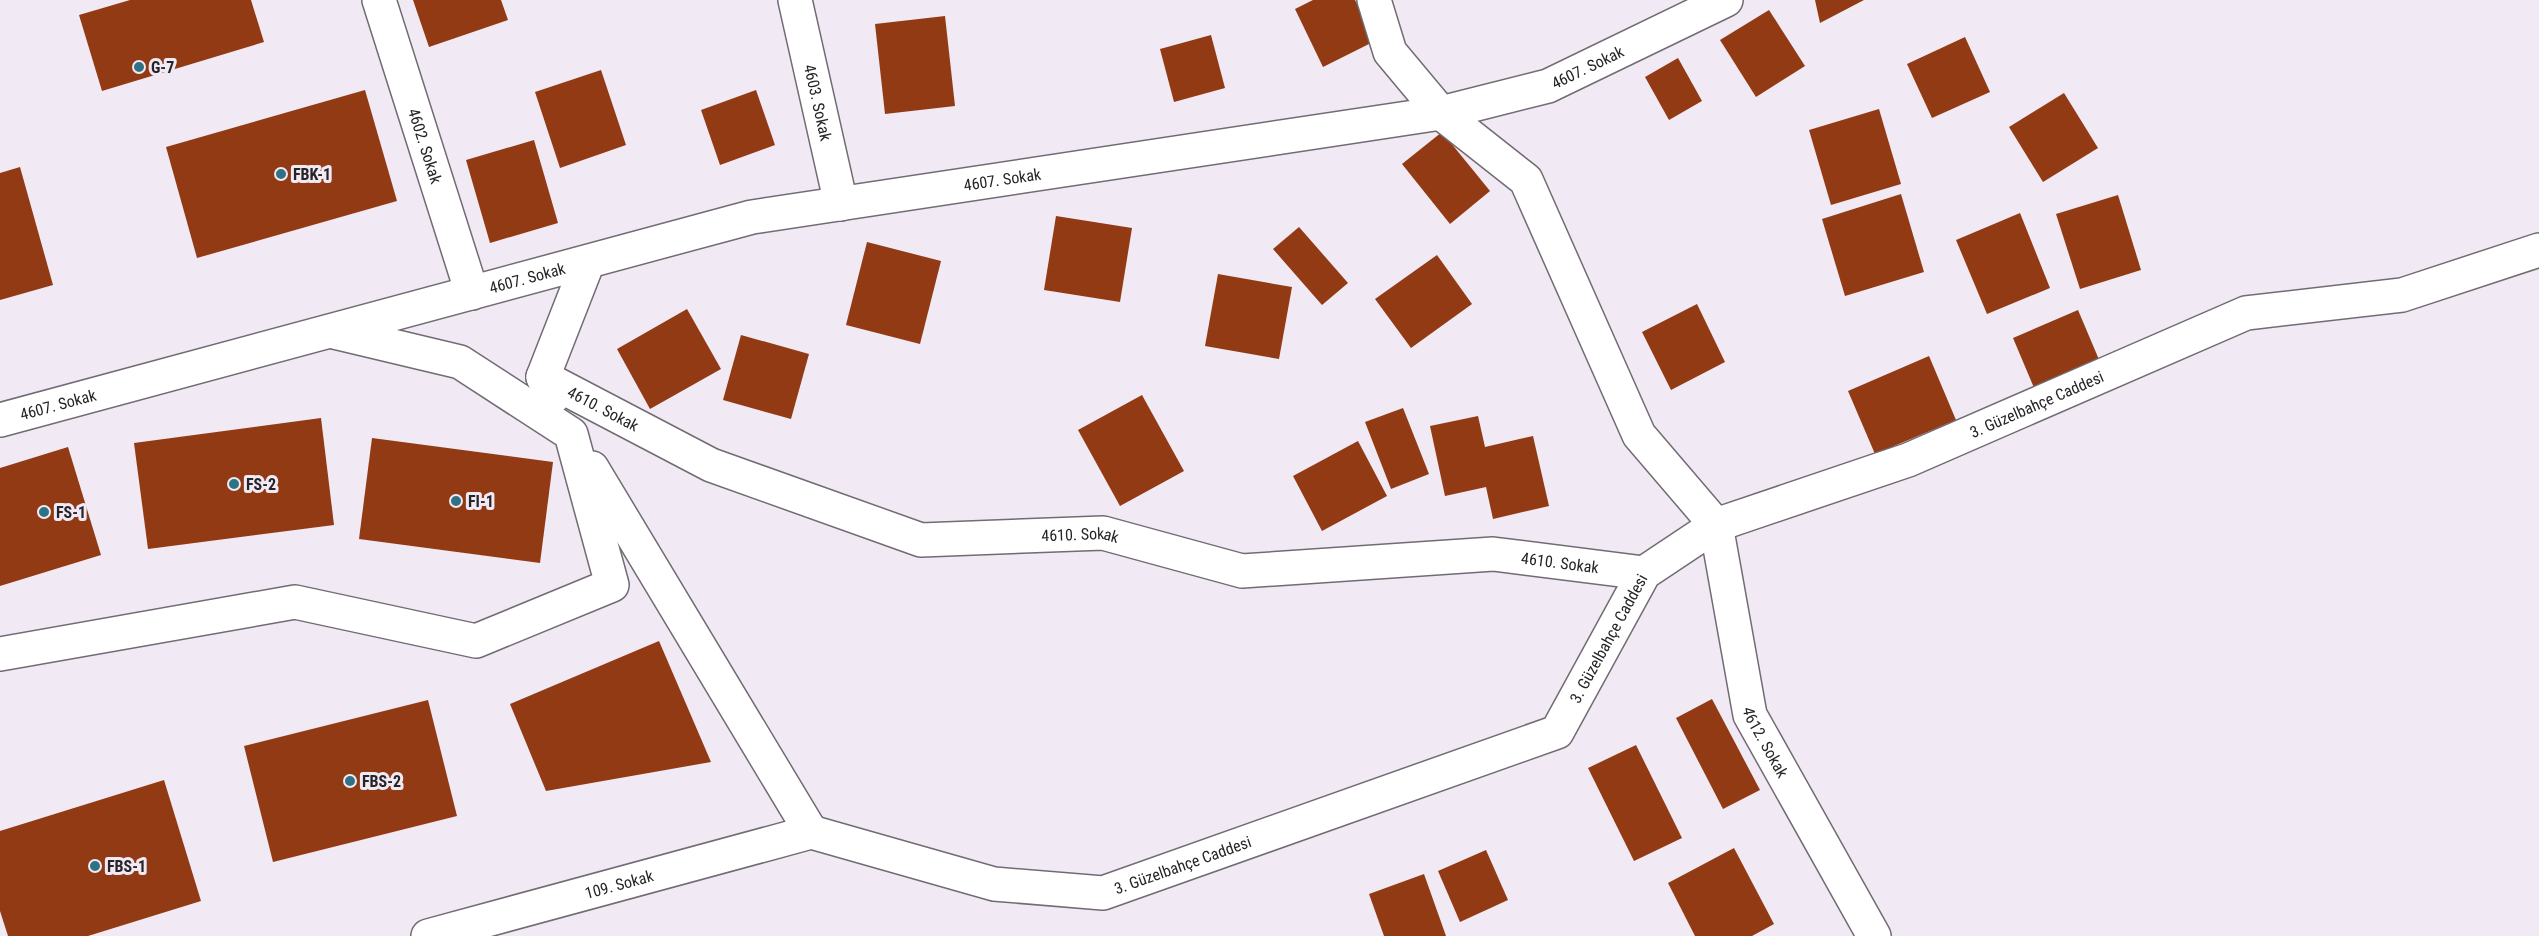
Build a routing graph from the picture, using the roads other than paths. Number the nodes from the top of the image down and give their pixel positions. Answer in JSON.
{"nodes":[{"id":1,"x":379,"y":0,"type":"edge"},
{"id":2,"x":795,"y":0,"type":"edge"},
{"id":3,"x":1374,"y":0,"type":"edge"},
{"id":4,"x":1726,"y":0,"type":"edge"},
{"id":5,"x":1441,"y":113,"type":"junction"},
{"id":6,"x":841,"y":204,"type":"junction"},
{"id":7,"x":2539,"y":250,"type":"edge"},
{"id":8,"x":588,"y":262,"type":"junction"},
{"id":9,"x":472,"y":293,"type":"junction"},
{"id":10,"x":329,"y":331,"type":"junction"},
{"id":11,"x":543,"y":377,"type":"junction"},
{"id":12,"x":0,"y":420,"type":"edge"},
{"id":13,"x":571,"y":434,"type":"junction"},
{"id":14,"x":1716,"y":525,"type":"junction"},
{"id":15,"x":1644,"y":573,"type":"junction"},
{"id":16,"x":0,"y":654,"type":"edge"},
{"id":17,"x":811,"y":832,"type":"junction"},
{"id":18,"x":428,"y":936,"type":"edge"},
{"id":19,"x":1874,"y":936,"type":"edge"}],
"edges":[{"from":1,"to":9,"type":"street","name":"4602. Sokak"},
{"from":2,"to":6,"type":"street","name":"4603. Sokak"},
{"from":3,"to":5,"type":"street"},
{"from":4,"to":5,"type":"street","name":"4607. Sokak"},
{"from":5,"to":6,"type":"street","name":"4607. Sokak"},
{"from":5,"to":14,"type":"street"},
{"from":6,"to":8,"type":"street","name":"4607. Sokak"},
{"from":7,"to":14,"type":"street","name":"3. Güzelbahçe Caddesi"},
{"from":8,"to":9,"type":"street","name":"4607. Sokak"},
{"from":8,"to":11,"type":"street"},
{"from":9,"to":10,"type":"street","name":"4607. Sokak"},
{"from":10,"to":12,"type":"street","name":"4607. Sokak"},
{"from":10,"to":13,"type":"street"},
{"from":11,"to":13,"type":"street"},
{"from":11,"to":15,"type":"street","name":"4610. Sokak"},
{"from":13,"to":16,"type":"street"},
{"from":13,"to":17,"type":"street"},
{"from":14,"to":15,"type":"street","name":"3. Güzelbahçe Caddesi"},
{"from":14,"to":19,"type":"street","name":"4612. Sokak"},
{"from":15,"to":17,"type":"street","name":"3. Güzelbahçe Caddesi"},
{"from":17,"to":18,"type":"street","name":"109. Sokak"}]}
